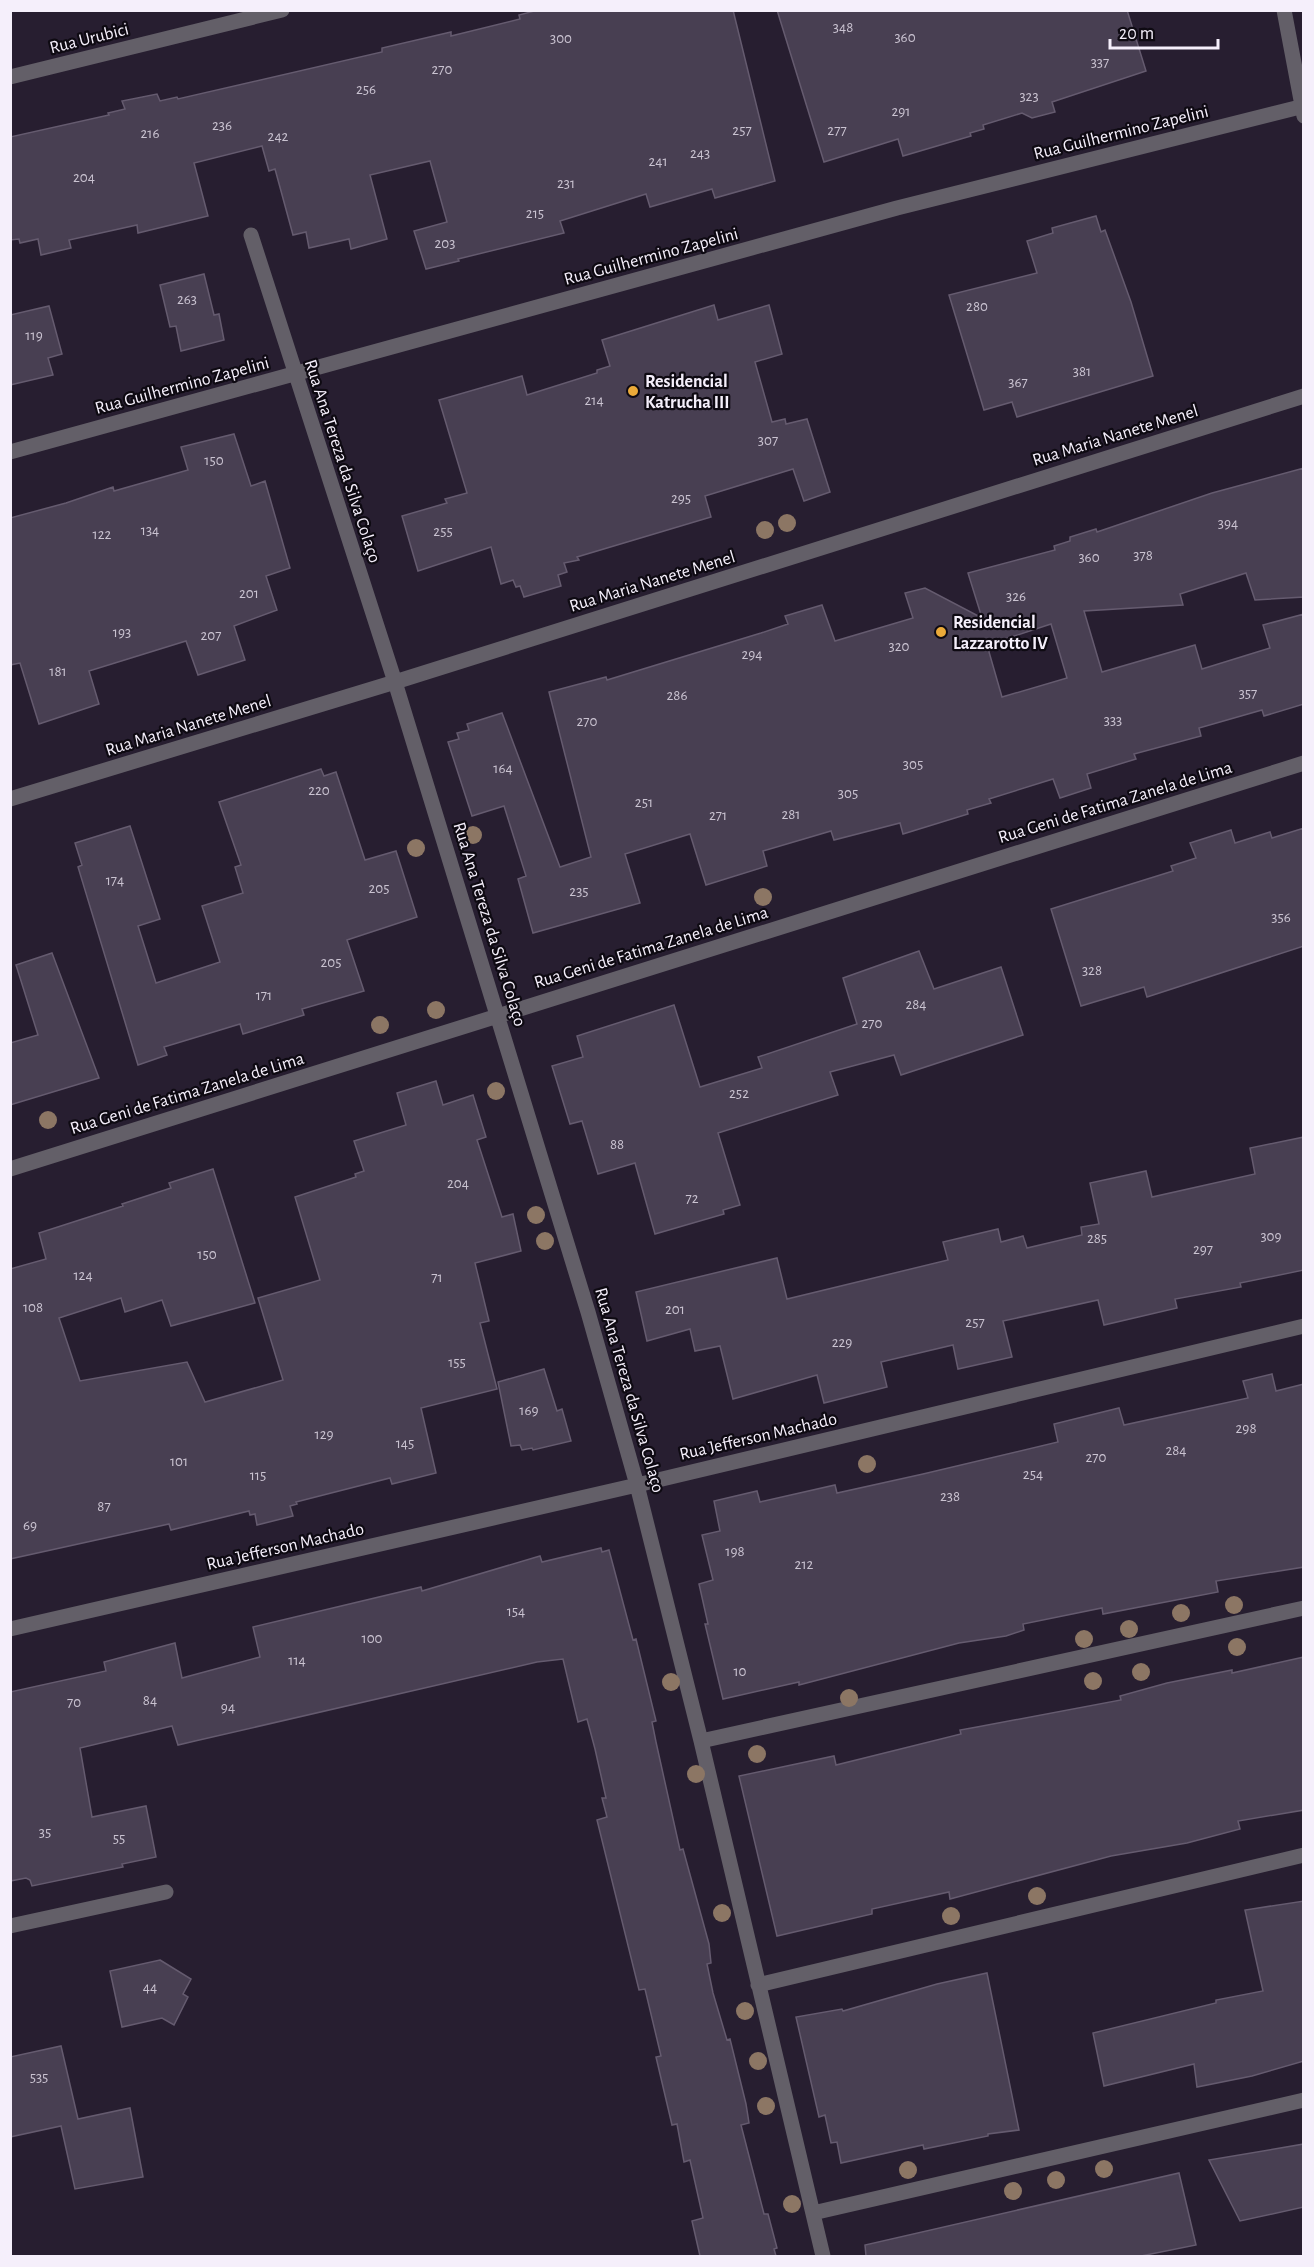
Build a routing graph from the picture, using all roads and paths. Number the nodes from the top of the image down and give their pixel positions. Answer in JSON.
{"nodes":[{"id":1,"x":282,"y":10,"type":"edge"},
{"id":2,"x":1284,"y":10,"type":"edge"},
{"id":3,"x":10,"y":77,"type":"edge"},
{"id":4,"x":1303,"y":110,"type":"edge"},
{"id":5,"x":251,"y":235,"type":"dead end"},
{"id":6,"x":295,"y":374,"type":"junction"},
{"id":7,"x":1304,"y":396,"type":"edge"},
{"id":8,"x":10,"y":452,"type":"edge"},
{"id":9,"x":395,"y":682,"type":"junction"},
{"id":10,"x":1304,"y":763,"type":"edge"},
{"id":11,"x":10,"y":799,"type":"edge"},
{"id":12,"x":498,"y":1016,"type":"junction"},
{"id":13,"x":10,"y":1169,"type":"edge"},
{"id":14,"x":1304,"y":1326,"type":"edge"},
{"id":15,"x":637,"y":1485,"type":"junction"},
{"id":16,"x":1304,"y":1608,"type":"edge"},
{"id":17,"x":10,"y":1629,"type":"edge"},
{"id":18,"x":701,"y":1741,"type":"junction"},
{"id":19,"x":1304,"y":1855,"type":"edge"},
{"id":20,"x":166,"y":1892,"type":"dead end"},
{"id":21,"x":10,"y":1926,"type":"edge"},
{"id":22,"x":758,"y":1984,"type":"junction"},
{"id":23,"x":1304,"y":2100,"type":"edge"},
{"id":24,"x":813,"y":2213,"type":"junction"},
{"id":25,"x":823,"y":2256,"type":"edge"}],
"edges":[{"from":1,"to":3,"type":"street","name":"Rua Urubici"},
{"from":2,"to":4,"type":"street"},
{"from":4,"to":6,"type":"street","name":"Rua Guilhermino Zapelini"},
{"from":5,"to":6,"type":"street","name":"Rua Ana Tereza da Silva Colaço"},
{"from":6,"to":8,"type":"street","name":"Rua Guilhermino Zapelini"},
{"from":6,"to":9,"type":"street","name":"Rua Ana Tereza da Silva Colaço"},
{"from":7,"to":9,"type":"street","name":"Rua Maria Nanete Menel"},
{"from":9,"to":11,"type":"street","name":"Rua Maria Nanete Menel"},
{"from":9,"to":12,"type":"street","name":"Rua Ana Tereza da Silva Colaço"},
{"from":10,"to":12,"type":"street","name":"Rua Geni de Fatima Zanela de Lima"},
{"from":12,"to":13,"type":"street","name":"Rua Geni de Fatima Zanela de Lima"},
{"from":12,"to":15,"type":"street","name":"Rua Ana Tereza da Silva Colaço"},
{"from":14,"to":15,"type":"street","name":"Rua Jefferson Machado"},
{"from":15,"to":17,"type":"street","name":"Rua Jefferson Machado"},
{"from":15,"to":18,"type":"street","name":"Rua Ana Tereza da Silva Colaço"},
{"from":16,"to":18,"type":"street"},
{"from":18,"to":22,"type":"street","name":"Rua Ana Tereza da Silva Colaço"},
{"from":19,"to":22,"type":"street"},
{"from":20,"to":21,"type":"street"},
{"from":22,"to":24,"type":"street","name":"Rua Ana Tereza da Silva Colaço"},
{"from":23,"to":24,"type":"street"},
{"from":24,"to":25,"type":"street","name":"Rua Ana Tereza da Silva Colaço"}]}
